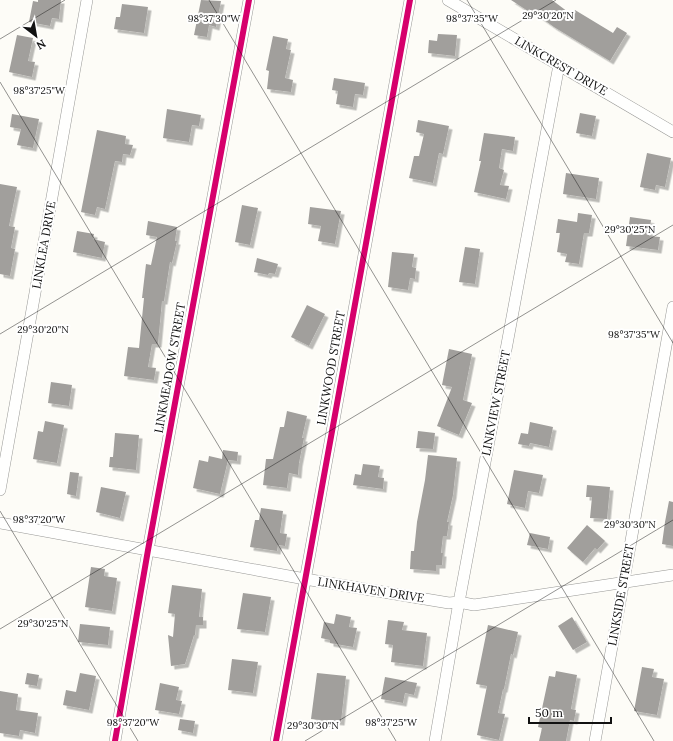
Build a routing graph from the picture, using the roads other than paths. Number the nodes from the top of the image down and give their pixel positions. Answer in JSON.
{"nodes":[{"id":1,"x":87,"y":0,"type":"edge"},
{"id":2,"x":249,"y":0,"type":"edge"},
{"id":3,"x":410,"y":0,"type":"edge"},
{"id":4,"x":448,"y":0,"type":"edge"},
{"id":5,"x":559,"y":65,"type":"junction"},
{"id":6,"x":673,"y":132,"type":"edge"},
{"id":7,"x":673,"y":307,"type":"edge"},
{"id":8,"x":0,"y":490,"type":"edge"},
{"id":9,"x":0,"y":523,"type":"edge"},
{"id":10,"x":148,"y":550,"type":"junction"},
{"id":11,"x":673,"y":575,"type":"edge"},
{"id":12,"x":304,"y":579,"type":"junction"},
{"id":13,"x":623,"y":583,"type":"junction"},
{"id":14,"x":459,"y":602,"type":"junction"},
{"id":15,"x":115,"y":741,"type":"edge"},
{"id":16,"x":276,"y":741,"type":"edge"},
{"id":17,"x":435,"y":741,"type":"edge"},
{"id":18,"x":595,"y":741,"type":"edge"}],
"edges":[{"from":1,"to":8,"type":"street","name":"LINKLEA DRIVE"},
{"from":2,"to":10,"type":"street","name":"LINKMEADOW STREET"},
{"from":3,"to":12,"type":"street","name":"LINKWOOD STREET"},
{"from":4,"to":5,"type":"street","name":"LINKCREST DRIVE"},
{"from":5,"to":6,"type":"street","name":"LINKCREST DRIVE"},
{"from":5,"to":14,"type":"street","name":"LINKVIEW STREET"},
{"from":7,"to":13,"type":"street","name":"LINKSIDE STREET"},
{"from":9,"to":10,"type":"street","name":"LINKHAVEN DRIVE"},
{"from":10,"to":12,"type":"street","name":"LINKHAVEN DRIVE"},
{"from":10,"to":15,"type":"street","name":"LINKMEADOW STREET"},
{"from":11,"to":13,"type":"street","name":"LINKHAVEN DRIVE"},
{"from":12,"to":14,"type":"street","name":"LINKHAVEN DRIVE"},
{"from":12,"to":16,"type":"street","name":"LINKWOOD STREET"},
{"from":13,"to":14,"type":"street","name":"LINKHAVEN DRIVE"},
{"from":13,"to":18,"type":"street","name":"LINKSIDE STREET"},
{"from":14,"to":17,"type":"street","name":"LINKVIEW STREET"}]}
